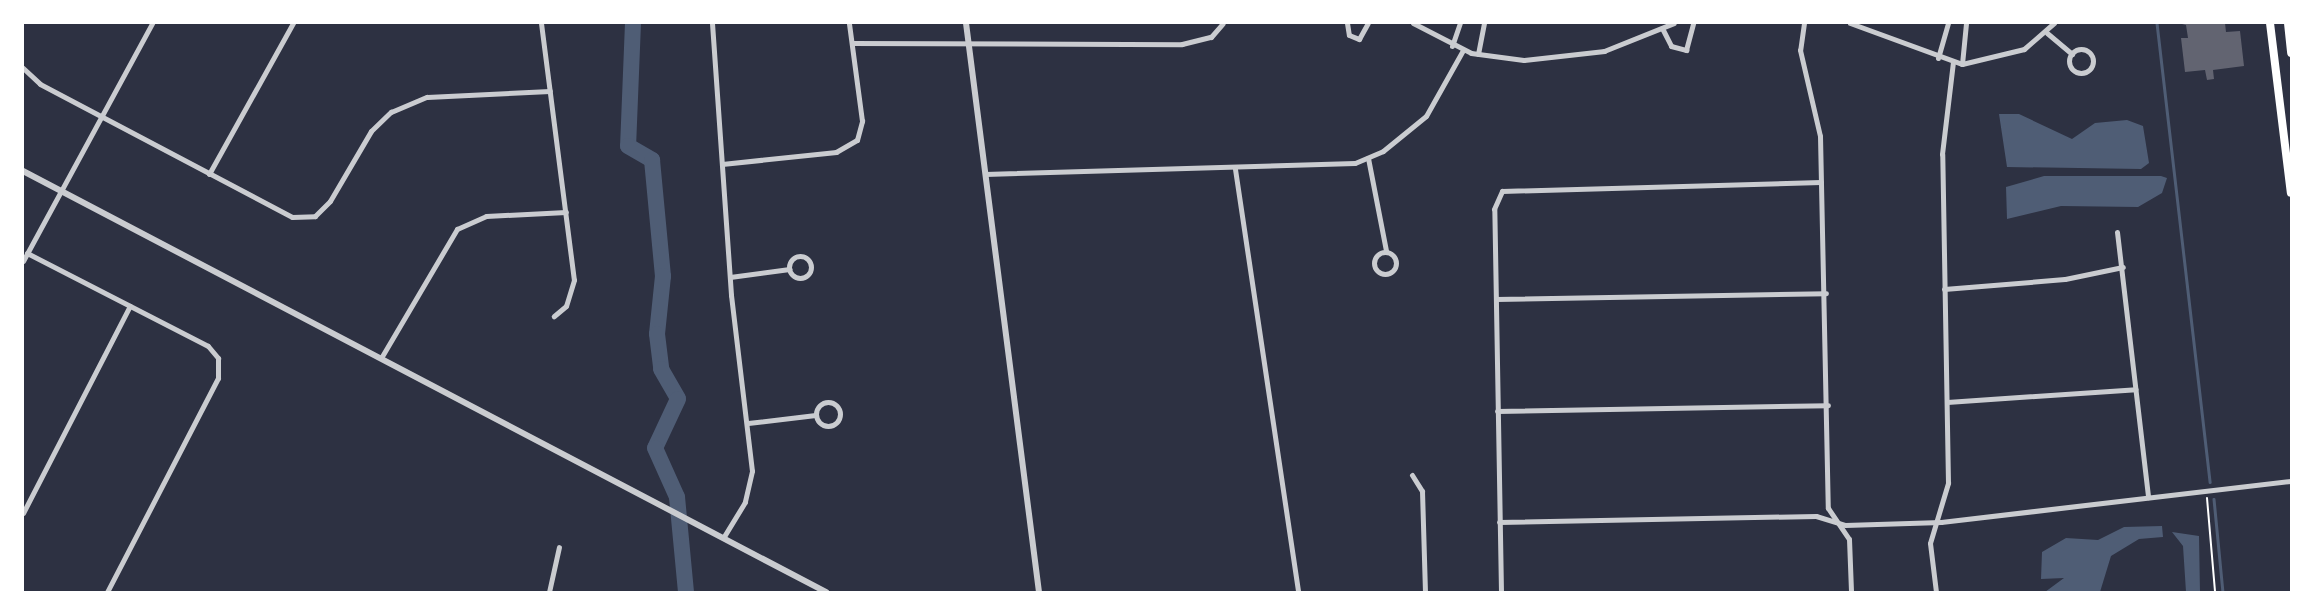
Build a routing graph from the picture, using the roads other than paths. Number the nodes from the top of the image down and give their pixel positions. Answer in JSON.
{"nodes":[{"id":1,"x":152,"y":23,"type":"edge"},
{"id":2,"x":293,"y":23,"type":"edge"},
{"id":3,"x":541,"y":23,"type":"edge"},
{"id":4,"x":712,"y":23,"type":"edge"},
{"id":5,"x":849,"y":23,"type":"edge"},
{"id":6,"x":966,"y":23,"type":"edge"},
{"id":7,"x":1223,"y":23,"type":"edge"},
{"id":8,"x":1347,"y":23,"type":"edge"},
{"id":9,"x":1368,"y":23,"type":"edge"},
{"id":10,"x":1413,"y":23,"type":"edge"},
{"id":11,"x":1460,"y":23,"type":"edge"},
{"id":12,"x":1484,"y":23,"type":"edge"},
{"id":13,"x":1674,"y":23,"type":"edge"},
{"id":14,"x":1693,"y":23,"type":"edge"},
{"id":15,"x":1804,"y":23,"type":"edge"},
{"id":16,"x":1850,"y":23,"type":"edge"},
{"id":17,"x":1948,"y":23,"type":"edge"},
{"id":18,"x":1966,"y":23,"type":"edge"},
{"id":19,"x":2054,"y":23,"type":"edge"},
{"id":20,"x":2270,"y":23,"type":"edge"},
{"id":21,"x":2288,"y":23,"type":"edge"},
{"id":22,"x":1662,"y":28,"type":"junction"},
{"id":23,"x":2047,"y":33,"type":"junction"},
{"id":24,"x":852,"y":43,"type":"junction"},
{"id":25,"x":969,"y":45,"type":"junction"},
{"id":26,"x":1452,"y":46,"type":"junction"},
{"id":27,"x":1464,"y":50,"type":"junction"},
{"id":28,"x":2291,"y":53,"type":"edge"},
{"id":29,"x":1478,"y":54,"type":"junction"},
{"id":30,"x":2072,"y":54,"type":"junction"},
{"id":31,"x":1938,"y":58,"type":"junction"},
{"id":32,"x":1954,"y":62,"type":"junction"},
{"id":33,"x":1962,"y":64,"type":"junction"},
{"id":34,"x":23,"y":68,"type":"edge"},
{"id":35,"x":550,"y":92,"type":"junction"},
{"id":36,"x":101,"y":117,"type":"junction"},
{"id":37,"x":2287,"y":118,"type":"edge"},
{"id":38,"x":1368,"y":158,"type":"junction"},
{"id":39,"x":722,"y":164,"type":"junction"},
{"id":40,"x":1235,"y":169,"type":"junction"},
{"id":41,"x":23,"y":171,"type":"edge"},
{"id":42,"x":209,"y":174,"type":"junction"},
{"id":43,"x":985,"y":174,"type":"junction"},
{"id":44,"x":1821,"y":182,"type":"junction"},
{"id":45,"x":59,"y":190,"type":"junction"},
{"id":46,"x":2291,"y":193,"type":"edge"},
{"id":47,"x":566,"y":212,"type":"junction"},
{"id":48,"x":2117,"y":232,"type":"dead end"},
{"id":49,"x":1386,"y":251,"type":"junction"},
{"id":50,"x":27,"y":253,"type":"junction"},
{"id":51,"x":23,"y":261,"type":"edge"},
{"id":52,"x":2123,"y":267,"type":"junction"},
{"id":53,"x":789,"y":269,"type":"junction"},
{"id":54,"x":730,"y":276,"type":"junction"},
{"id":55,"x":1944,"y":289,"type":"junction"},
{"id":56,"x":1826,"y":293,"type":"junction"},
{"id":57,"x":1496,"y":299,"type":"junction"},
{"id":58,"x":130,"y":306,"type":"junction"},
{"id":59,"x":554,"y":316,"type":"dead end"},
{"id":60,"x":381,"y":358,"type":"junction"},
{"id":61,"x":2136,"y":389,"type":"junction"},
{"id":62,"x":1947,"y":402,"type":"junction"},
{"id":63,"x":1828,"y":405,"type":"junction"},
{"id":64,"x":1497,"y":411,"type":"junction"},
{"id":65,"x":816,"y":415,"type":"junction"},
{"id":66,"x":748,"y":423,"type":"junction"},
{"id":67,"x":1412,"y":475,"type":"dead end"},
{"id":68,"x":2291,"y":481,"type":"edge"},
{"id":69,"x":2148,"y":497,"type":"junction"},
{"id":70,"x":23,"y":513,"type":"edge"},
{"id":71,"x":1835,"y":521,"type":"junction"},
{"id":72,"x":1499,"y":522,"type":"junction"},
{"id":73,"x":1941,"y":522,"type":"junction"},
{"id":74,"x":723,"y":538,"type":"junction"},
{"id":75,"x":559,"y":547,"type":"dead end"},
{"id":76,"x":107,"y":592,"type":"edge"},
{"id":77,"x":549,"y":592,"type":"edge"},
{"id":78,"x":826,"y":592,"type":"edge"},
{"id":79,"x":1039,"y":592,"type":"edge"},
{"id":80,"x":1298,"y":592,"type":"edge"},
{"id":81,"x":1425,"y":592,"type":"edge"},
{"id":82,"x":1501,"y":592,"type":"edge"},
{"id":83,"x":1851,"y":592,"type":"edge"},
{"id":84,"x":1936,"y":592,"type":"edge"}],
"edges":[{"from":1,"to":36,"type":"street"},
{"from":2,"to":42,"type":"street"},
{"from":3,"to":35,"type":"street"},
{"from":4,"to":39,"type":"street"},
{"from":5,"to":24,"type":"street"},
{"from":6,"to":25,"type":"street"},
{"from":7,"to":25,"type":"street"},
{"from":8,"to":9,"type":"street"},
{"from":10,"to":26,"type":"street"},
{"from":11,"to":26,"type":"street"},
{"from":12,"to":29,"type":"street"},
{"from":13,"to":22,"type":"street"},
{"from":14,"to":22,"type":"street"},
{"from":15,"to":44,"type":"street"},
{"from":16,"to":31,"type":"street"},
{"from":17,"to":31,"type":"street"},
{"from":18,"to":33,"type":"street"},
{"from":19,"to":23,"type":"street"},
{"from":20,"to":37,"type":"main road"},
{"from":21,"to":28,"type":"main road"},
{"from":22,"to":29,"type":"street"},
{"from":23,"to":30,"type":"street"},
{"from":23,"to":33,"type":"street"},
{"from":24,"to":25,"type":"street"},
{"from":24,"to":39,"type":"street"},
{"from":25,"to":43,"type":"street"},
{"from":26,"to":27,"type":"street"},
{"from":27,"to":29,"type":"street"},
{"from":27,"to":38,"type":"street"},
{"from":30,"to":30,"type":"street"},
{"from":31,"to":32,"type":"street"},
{"from":32,"to":33,"type":"street"},
{"from":32,"to":55,"type":"street"},
{"from":34,"to":36,"type":"street"},
{"from":35,"to":42,"type":"street"},
{"from":35,"to":47,"type":"street"},
{"from":36,"to":42,"type":"street"},
{"from":36,"to":45,"type":"street"},
{"from":37,"to":46,"type":"main road"},
{"from":38,"to":40,"type":"street"},
{"from":38,"to":49,"type":"street"},
{"from":39,"to":54,"type":"street"},
{"from":40,"to":43,"type":"street"},
{"from":40,"to":80,"type":"street"},
{"from":41,"to":45,"type":"street"},
{"from":43,"to":79,"type":"street"},
{"from":44,"to":56,"type":"street"},
{"from":44,"to":57,"type":"street"},
{"from":45,"to":50,"type":"street"},
{"from":45,"to":60,"type":"street"},
{"from":47,"to":59,"type":"street"},
{"from":47,"to":60,"type":"street"},
{"from":48,"to":52,"type":"street"},
{"from":49,"to":49,"type":"street"},
{"from":50,"to":51,"type":"street"},
{"from":50,"to":58,"type":"street"},
{"from":52,"to":55,"type":"street"},
{"from":52,"to":61,"type":"street"},
{"from":53,"to":53,"type":"street"},
{"from":53,"to":54,"type":"street"},
{"from":54,"to":66,"type":"street"},
{"from":55,"to":62,"type":"street"},
{"from":56,"to":57,"type":"street"},
{"from":56,"to":63,"type":"street"},
{"from":57,"to":64,"type":"street"},
{"from":58,"to":70,"type":"street"},
{"from":58,"to":76,"type":"street"},
{"from":60,"to":74,"type":"street"},
{"from":61,"to":62,"type":"street"},
{"from":61,"to":69,"type":"street"},
{"from":62,"to":73,"type":"street"},
{"from":63,"to":64,"type":"street"},
{"from":63,"to":71,"type":"street"},
{"from":64,"to":72,"type":"street"},
{"from":65,"to":65,"type":"street"},
{"from":65,"to":66,"type":"street"},
{"from":66,"to":74,"type":"street"},
{"from":67,"to":81,"type":"street"},
{"from":68,"to":69,"type":"street"},
{"from":69,"to":73,"type":"street"},
{"from":71,"to":72,"type":"street"},
{"from":71,"to":73,"type":"street"},
{"from":71,"to":83,"type":"street"},
{"from":72,"to":82,"type":"street"},
{"from":73,"to":84,"type":"street"},
{"from":74,"to":78,"type":"street"},
{"from":75,"to":77,"type":"street"}]}
